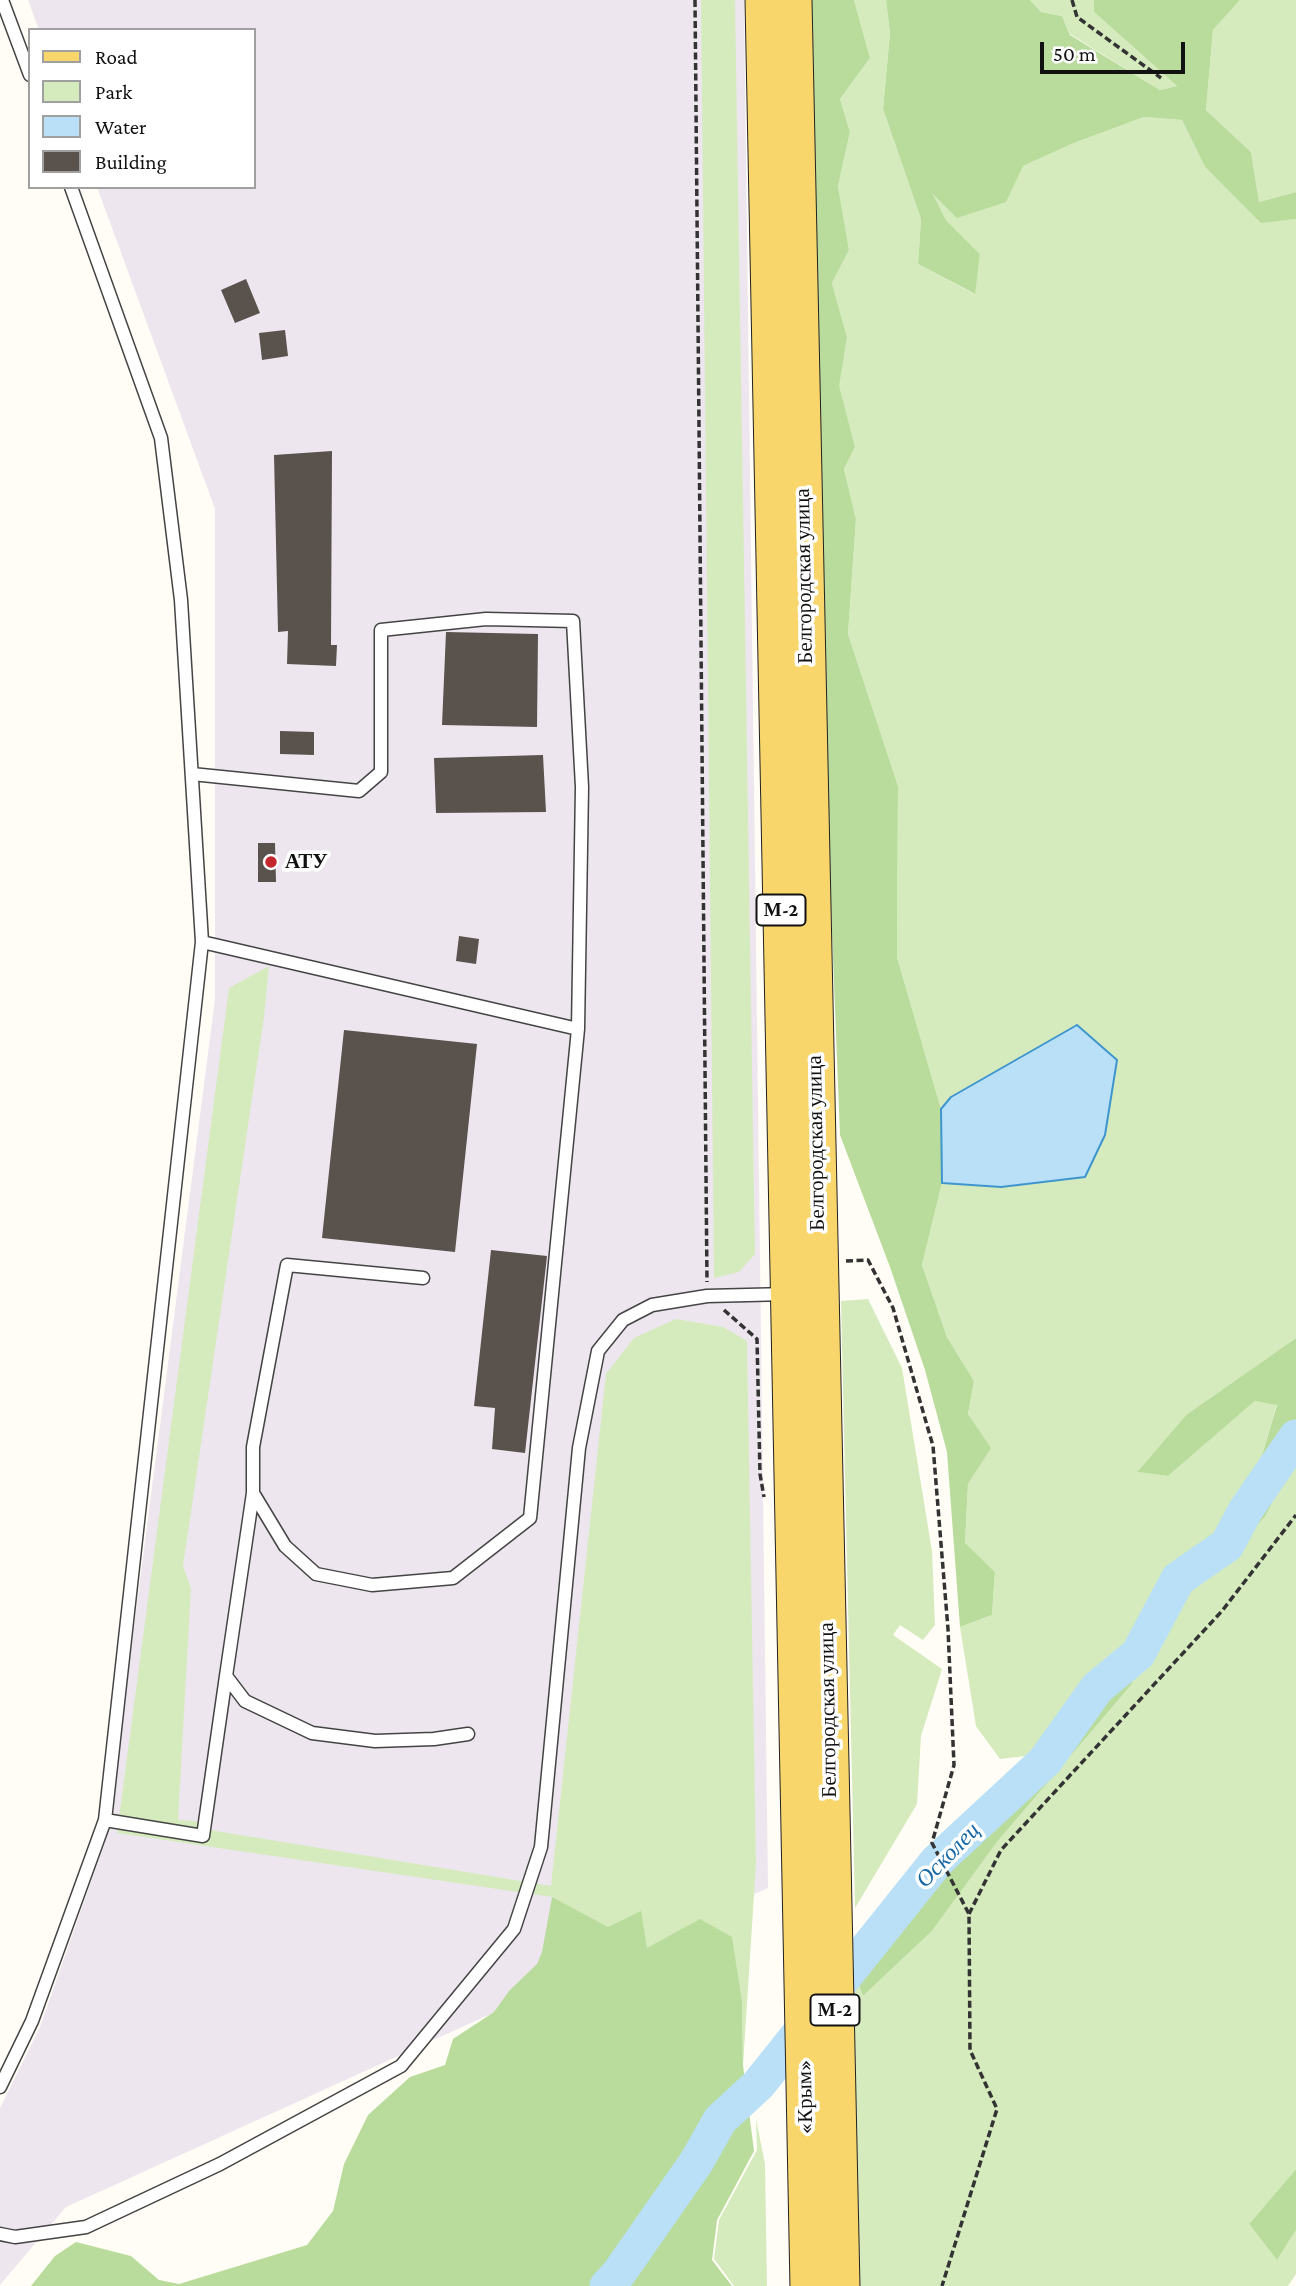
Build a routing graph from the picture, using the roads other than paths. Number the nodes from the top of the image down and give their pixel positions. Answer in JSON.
{"nodes":[{"id":1,"x":2,"y":0,"type":"edge"},
{"id":2,"x":764,"y":0,"type":"edge"},
{"id":3,"x":793,"y":0,"type":"edge"},
{"id":4,"x":28,"y":70,"type":"edge"},
{"id":5,"x":72,"y":189,"type":"edge"},
{"id":6,"x":192,"y":774,"type":"junction"},
{"id":7,"x":202,"y":942,"type":"junction"},
{"id":8,"x":578,"y":1029,"type":"junction"},
{"id":9,"x":423,"y":1279,"type":"dead end"},
{"id":10,"x":809,"y":1283,"type":"junction"},
{"id":11,"x":253,"y":1493,"type":"junction"},
{"id":12,"x":226,"y":1676,"type":"junction"},
{"id":13,"x":468,"y":1734,"type":"dead end"},
{"id":14,"x":814,"y":1817,"type":"joint"},
{"id":15,"x":105,"y":1820,"type":"junction"},
{"id":16,"x":0,"y":2087,"type":"edge"},
{"id":17,"x":0,"y":2234,"type":"edge"},
{"id":18,"x":825,"y":2281,"type":"edge"}],
"edges":[{"from":1,"to":4,"type":"lane"},
{"from":2,"to":10,"type":"main road","name":"Белгородская улица","number":"М-2"},
{"from":3,"to":10,"type":"main road","name":"Белгородская улица","number":"М-2"},
{"from":5,"to":6,"type":"lane"},
{"from":6,"to":7,"type":"lane"},
{"from":6,"to":8,"type":"lane"},
{"from":7,"to":8,"type":"lane"},
{"from":7,"to":15,"type":"lane"},
{"from":8,"to":11,"type":"lane"},
{"from":9,"to":11,"type":"lane"},
{"from":10,"to":14,"type":"main road","name":"Белгородская улица","number":"М-2"},
{"from":10,"to":17,"type":"lane"},
{"from":11,"to":12,"type":"lane"},
{"from":12,"to":13,"type":"lane"},
{"from":12,"to":15,"type":"lane"},
{"from":14,"to":18,"type":"main road","name":"«Крым»","number":"М-2"},
{"from":15,"to":16,"type":"lane"}]}
